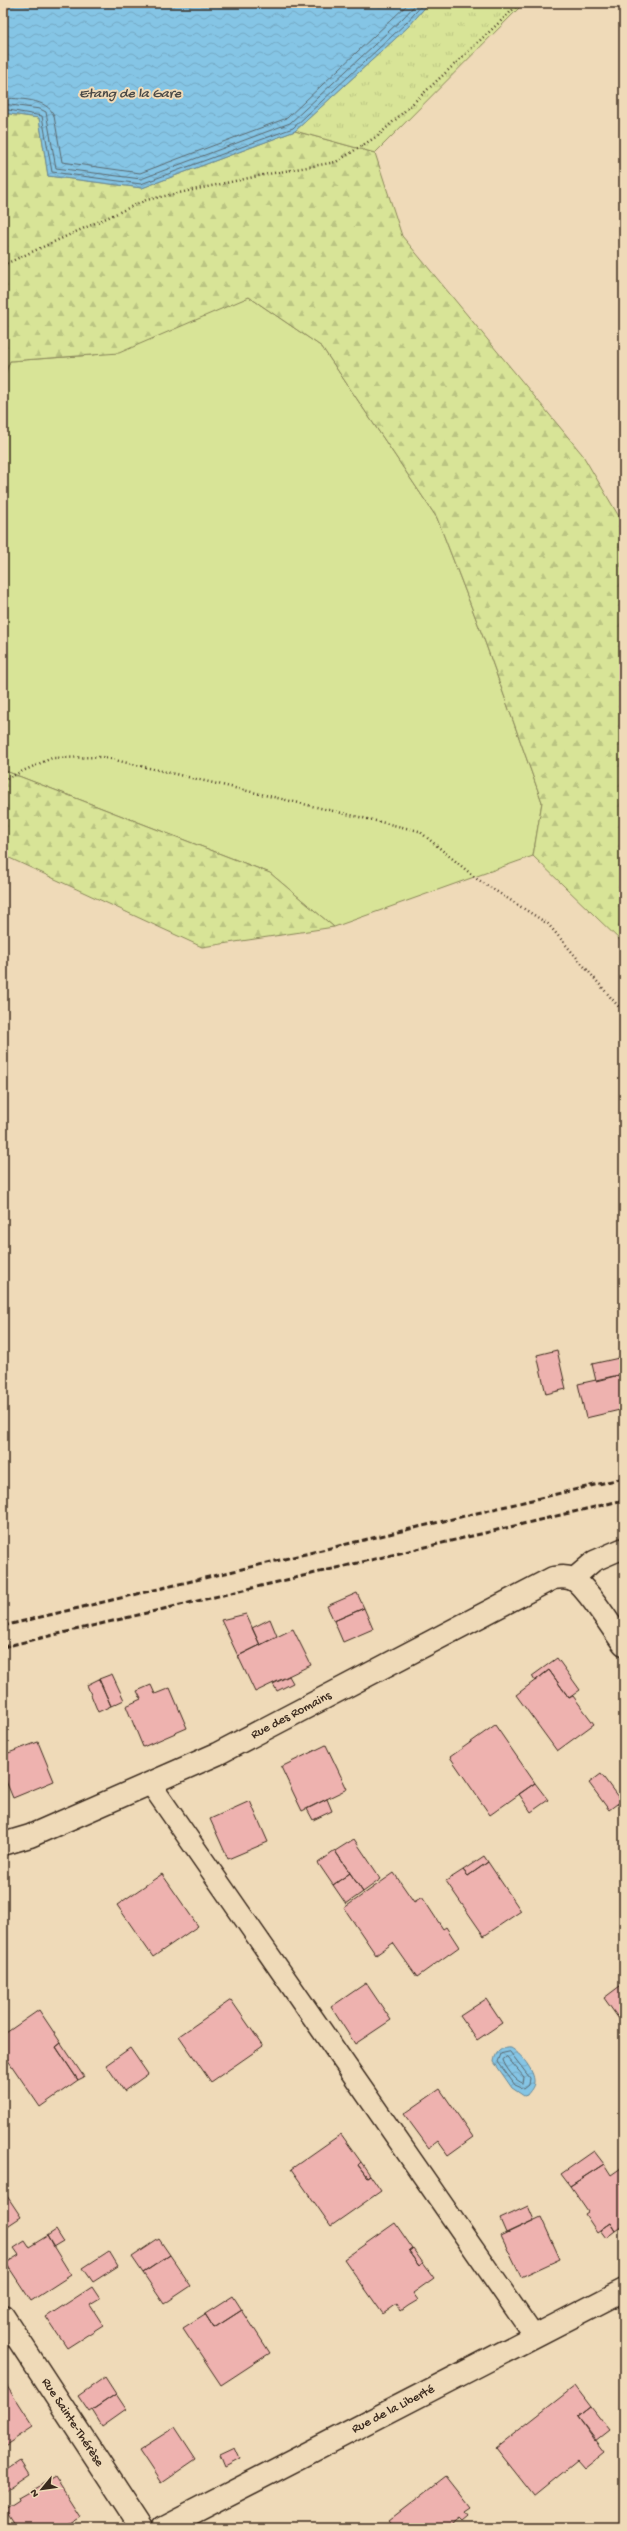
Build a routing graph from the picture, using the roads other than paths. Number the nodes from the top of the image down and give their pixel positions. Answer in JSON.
{"nodes":[{"id":1,"x":624,"y":1548,"type":"edge"},
{"id":2,"x":573,"y":1579,"type":"junction"},
{"id":3,"x":624,"y":1644,"type":"edge"},
{"id":4,"x":150,"y":1783,"type":"junction"},
{"id":5,"x":3,"y":1844,"type":"edge"},
{"id":6,"x":624,"y":2290,"type":"edge"},
{"id":7,"x":3,"y":2316,"type":"edge"},
{"id":8,"x":534,"y":2336,"type":"junction"},
{"id":9,"x":142,"y":2528,"type":"edge"},
{"id":10,"x":163,"y":2528,"type":"edge"}],
"edges":[{"from":1,"to":2,"type":"lane"},
{"from":2,"to":3,"type":"street"},
{"from":2,"to":4,"type":"street","name":"Rue des Romains"},
{"from":4,"to":5,"type":"street","name":"Rue des Romains"},
{"from":4,"to":8,"type":"lane"},
{"from":6,"to":8,"type":"street","name":"Rue de la Liberté"},
{"from":7,"to":9,"type":"street","name":"Rue Sainte-Thérèse"},
{"from":8,"to":10,"type":"street","name":"Rue de la Liberté"}]}
